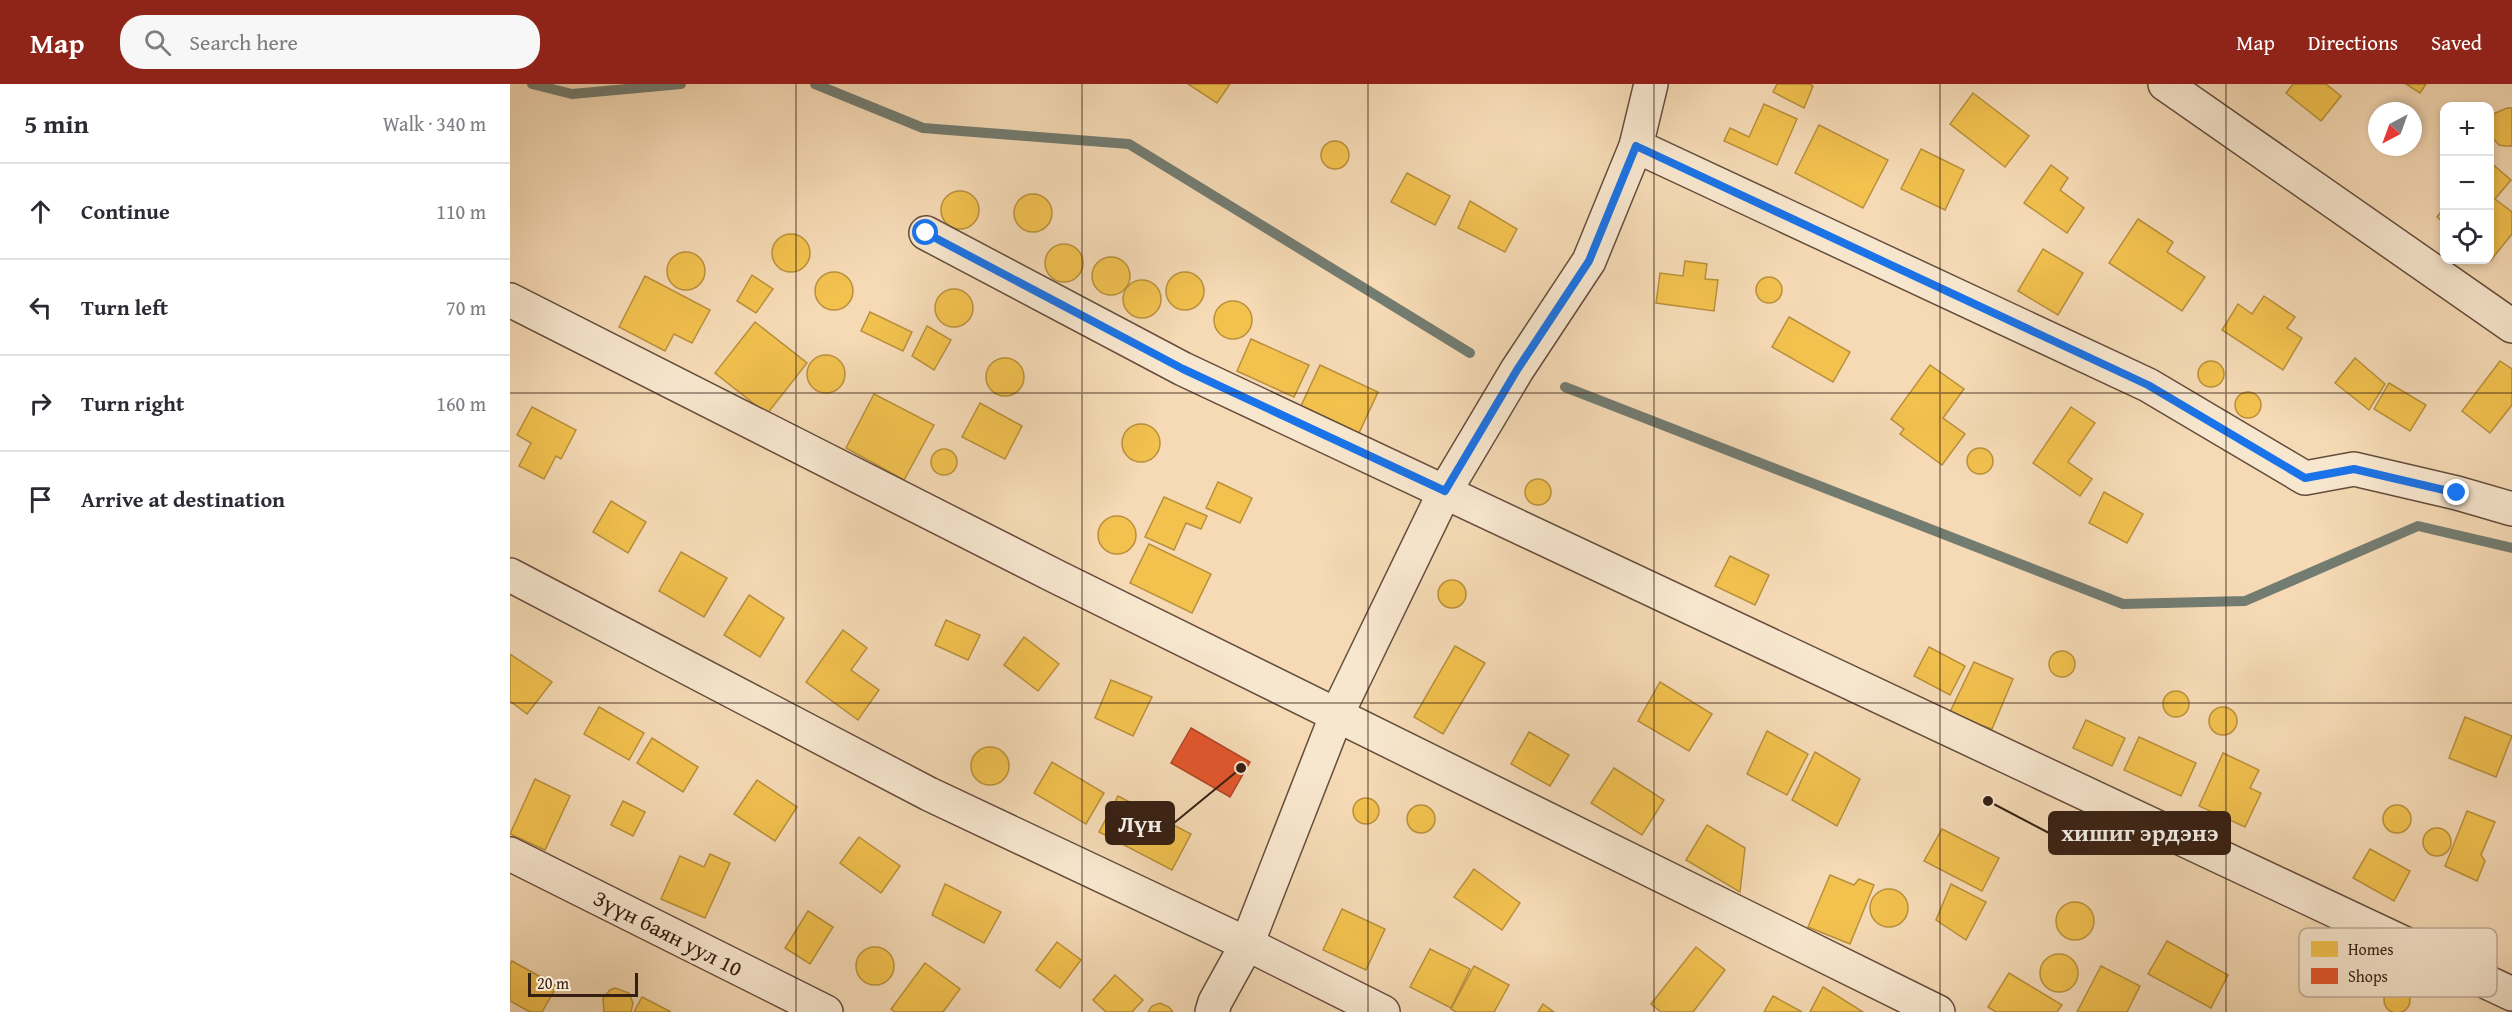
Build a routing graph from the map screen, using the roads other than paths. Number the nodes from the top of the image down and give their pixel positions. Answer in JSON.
{"nodes":[{"id":1,"x":1651,"y":84,"type":"edge"},
{"id":2,"x":2165,"y":84,"type":"edge"},
{"id":3,"x":1636,"y":146,"type":"junction"},
{"id":4,"x":926,"y":233,"type":"dead end"},
{"id":5,"x":510,"y":300,"type":"edge"},
{"id":6,"x":2512,"y":326,"type":"edge"},
{"id":7,"x":1445,"y":491,"type":"junction"},
{"id":8,"x":2512,"y":509,"type":"edge"},
{"id":9,"x":510,"y":575,"type":"edge"},
{"id":10,"x":1337,"y":714,"type":"junction"},
{"id":11,"x":510,"y":854,"type":"edge"},
{"id":12,"x":2372,"y":928,"type":"edge"},
{"id":13,"x":1247,"y":944,"type":"junction"},
{"id":14,"x":2497,"y":987,"type":"edge"},
{"id":15,"x":2512,"y":994,"type":"edge"},
{"id":16,"x":826,"y":1012,"type":"edge"},
{"id":17,"x":1212,"y":1012,"type":"edge"},
{"id":18,"x":1383,"y":1012,"type":"edge"},
{"id":19,"x":1938,"y":1012,"type":"edge"}],
"edges":[{"from":1,"to":3,"type":"street"},
{"from":2,"to":6,"type":"street"},
{"from":3,"to":7,"type":"street"},
{"from":3,"to":8,"type":"street"},
{"from":4,"to":7,"type":"street"},
{"from":5,"to":10,"type":"street"},
{"from":7,"to":10,"type":"street"},
{"from":7,"to":12,"type":"street"},
{"from":9,"to":13,"type":"street"},
{"from":10,"to":13,"type":"street"},
{"from":10,"to":19,"type":"street"},
{"from":11,"to":16,"type":"street","name":"Зүүн баян уул 10"},
{"from":13,"to":17,"type":"street"},
{"from":13,"to":18,"type":"street"},
{"from":14,"to":15,"type":"street"}]}
